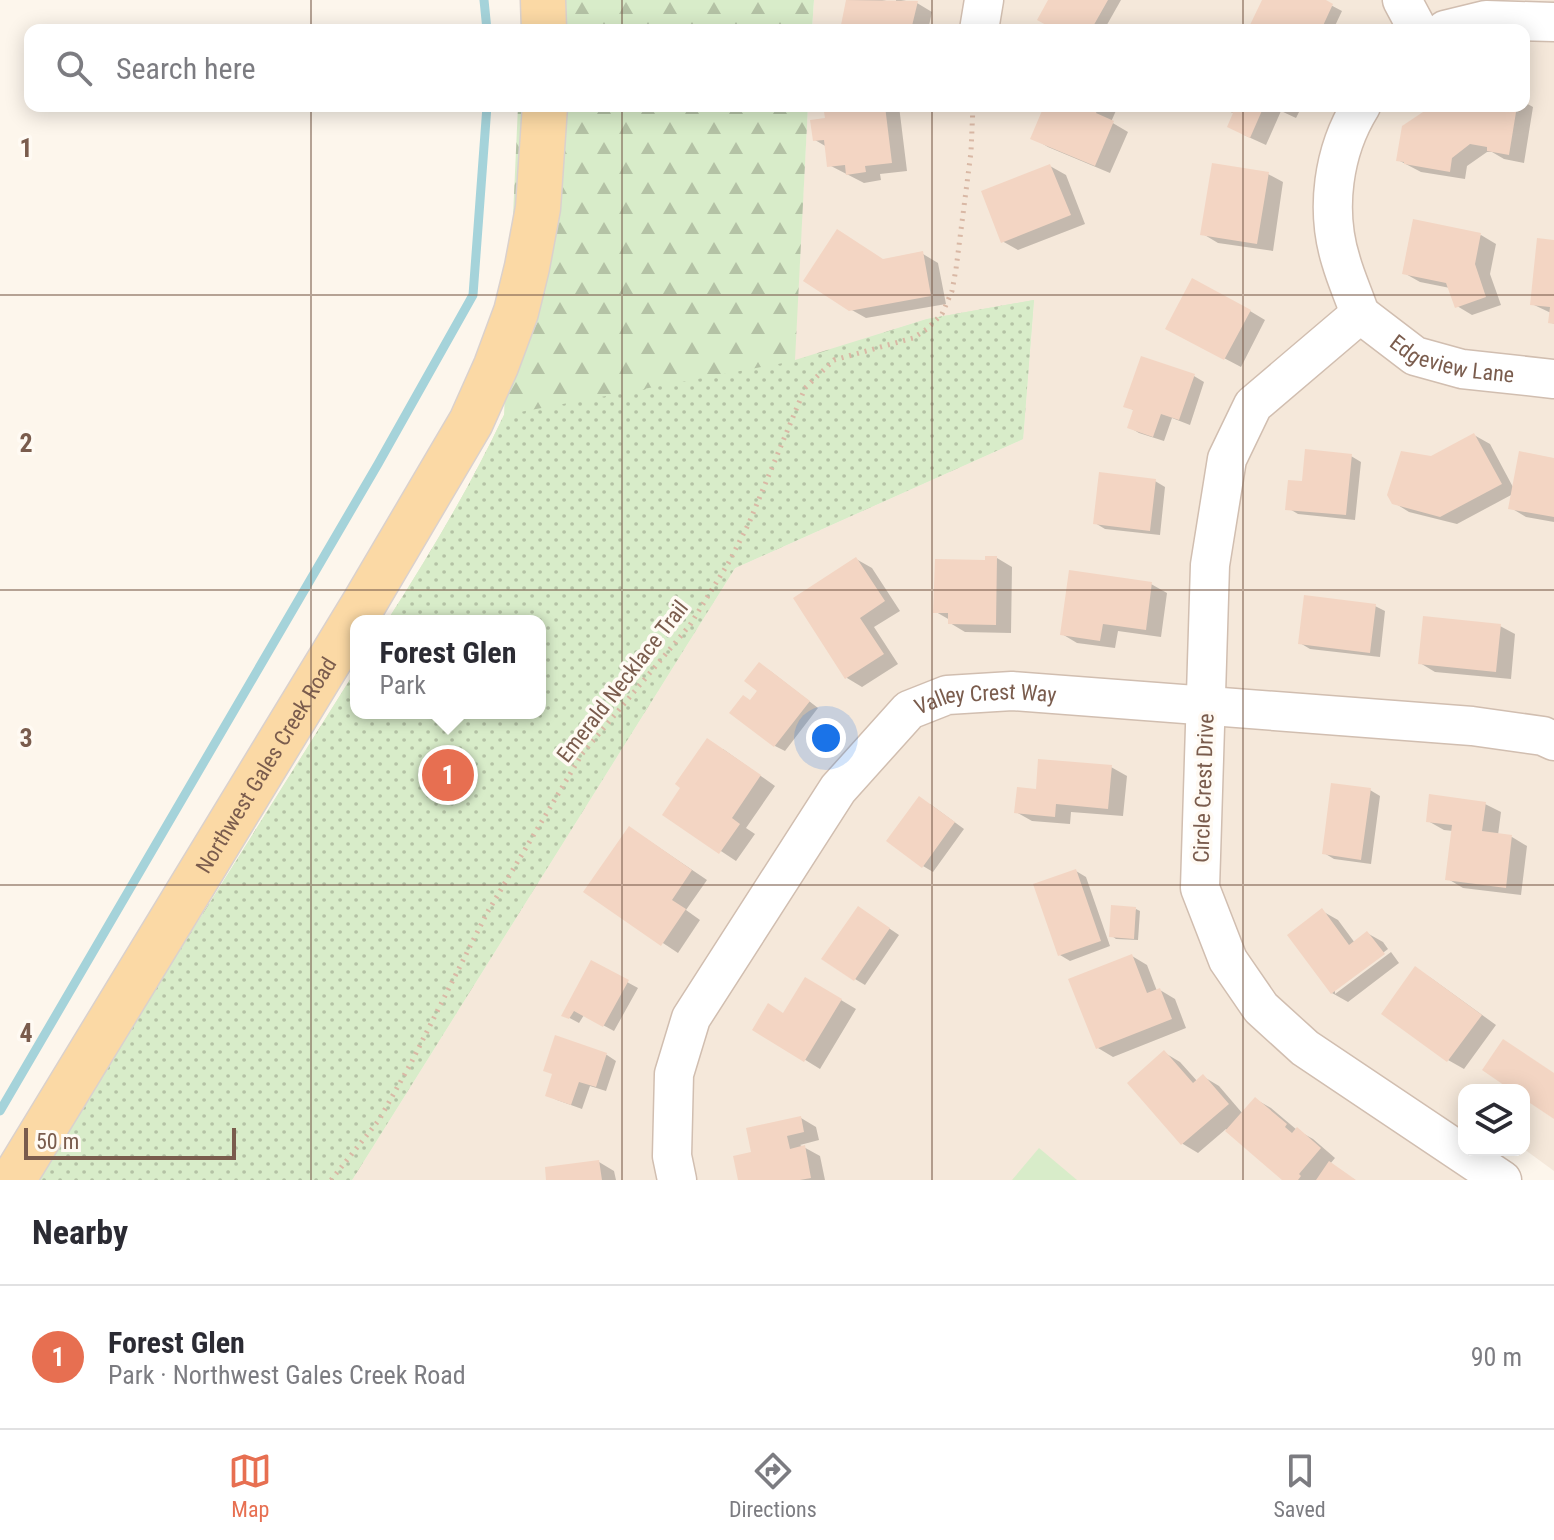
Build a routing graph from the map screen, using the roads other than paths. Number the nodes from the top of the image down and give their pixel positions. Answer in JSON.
{"nodes":[{"id":1,"x":543,"y":0,"type":"edge"},
{"id":2,"x":984,"y":0,"type":"edge"},
{"id":3,"x":1402,"y":0,"type":"edge"},
{"id":4,"x":1554,"y":22,"type":"edge"},
{"id":5,"x":544,"y":24,"type":"edge"},
{"id":6,"x":980,"y":24,"type":"edge"},
{"id":7,"x":1415,"y":24,"type":"edge"},
{"id":8,"x":1470,"y":24,"type":"edge"},
{"id":9,"x":545,"y":112,"type":"edge"},
{"id":10,"x":1357,"y":112,"type":"edge"},
{"id":11,"x":1360,"y":314,"type":"junction"},
{"id":12,"x":1554,"y":379,"type":"edge"},
{"id":13,"x":357,"y":615,"type":"edge"},
{"id":14,"x":350,"y":626,"type":"edge"},
{"id":15,"x":1206,"y":705,"type":"junction"},
{"id":16,"x":1554,"y":741,"type":"edge"},
{"id":17,"x":13,"y":1180,"type":"edge"},
{"id":18,"x":677,"y":1180,"type":"edge"},
{"id":19,"x":1502,"y":1180,"type":"edge"}],
"edges":[{"from":1,"to":5,"type":"main road"},
{"from":2,"to":6,"type":"street"},
{"from":3,"to":7,"type":"street"},
{"from":4,"to":8,"type":"street"},
{"from":9,"to":13,"type":"main road","name":"Northwest Gales Creek Road"},
{"from":10,"to":11,"type":"street"},
{"from":11,"to":12,"type":"street","name":"Edgeview Lane"},
{"from":11,"to":15,"type":"street","name":"Circle Crest Drive"},
{"from":14,"to":17,"type":"main road","name":"Northwest Gales Creek Road"},
{"from":15,"to":16,"type":"street","name":"Valley Crest Way"},
{"from":15,"to":18,"type":"street","name":"Valley Crest Way"},
{"from":15,"to":19,"type":"street","name":"Circle Crest Drive"}]}
